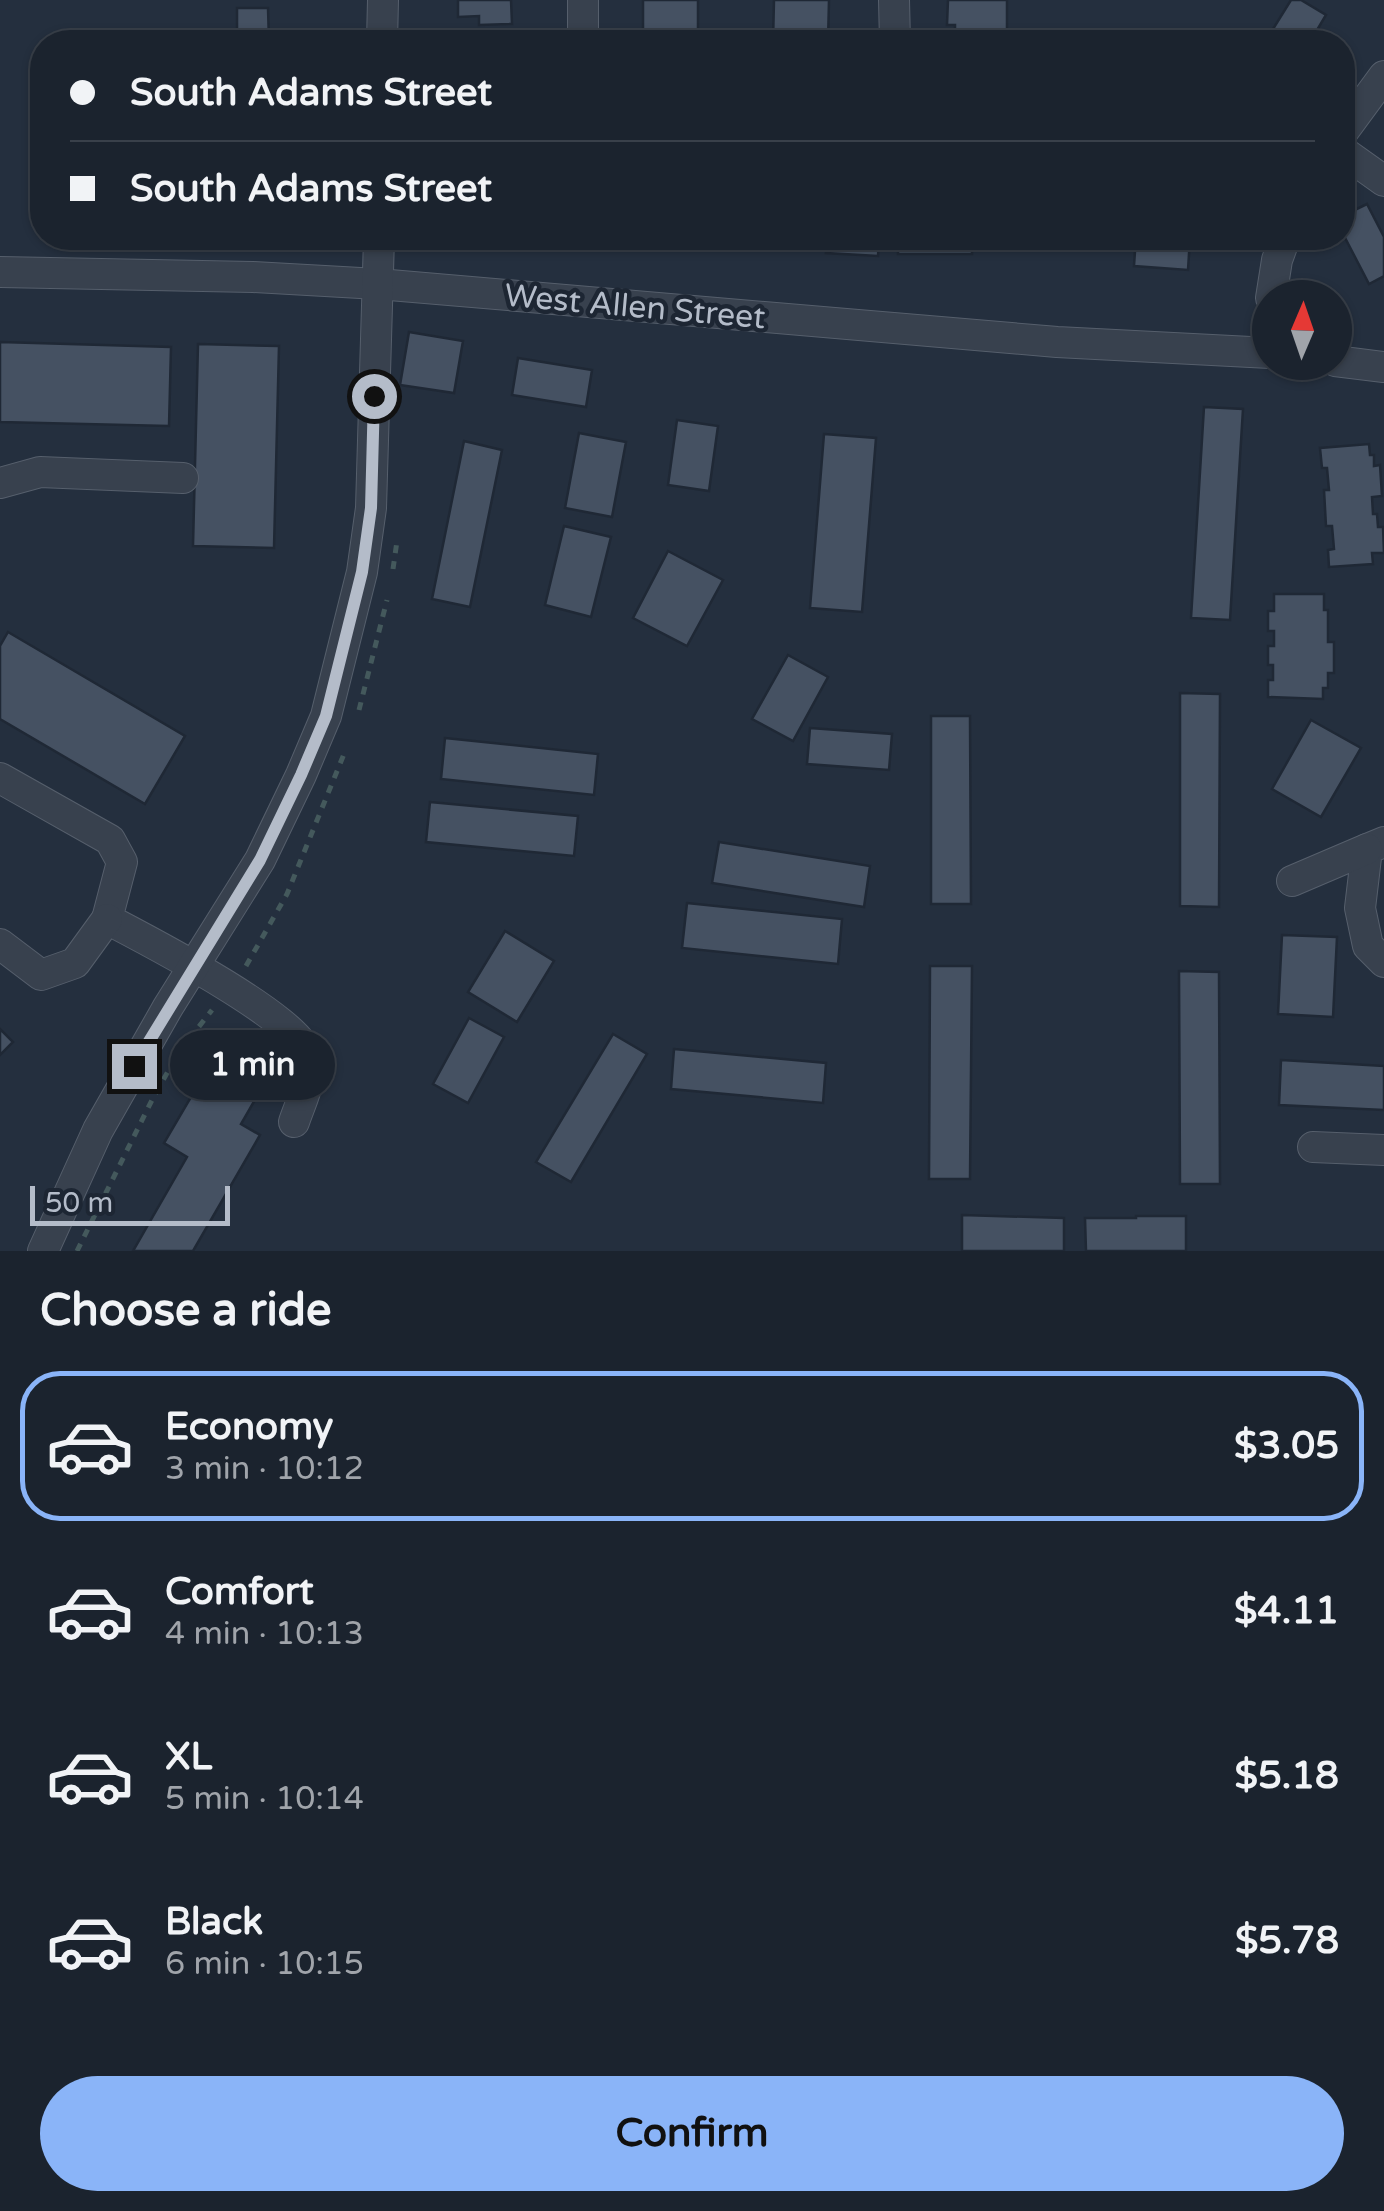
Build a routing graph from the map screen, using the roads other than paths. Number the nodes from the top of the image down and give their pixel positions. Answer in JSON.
{"nodes":[{"id":1,"x":383,"y":0,"type":"edge"},
{"id":2,"x":583,"y":0,"type":"edge"},
{"id":3,"x":894,"y":0,"type":"edge"},
{"id":4,"x":382,"y":30,"type":"edge"},
{"id":5,"x":583,"y":30,"type":"edge"},
{"id":6,"x":895,"y":30,"type":"edge"},
{"id":7,"x":1384,"y":76,"type":"edge"},
{"id":8,"x":1355,"y":115,"type":"edge"},
{"id":9,"x":1355,"y":161,"type":"edge"},
{"id":10,"x":1384,"y":181,"type":"edge"},
{"id":11,"x":379,"y":250,"type":"edge"},
{"id":12,"x":1280,"y":250,"type":"edge"},
{"id":13,"x":0,"y":272,"type":"edge"},
{"id":14,"x":1274,"y":280,"type":"edge"},
{"id":15,"x":378,"y":284,"type":"junction"},
{"id":16,"x":1252,"y":352,"type":"edge"},
{"id":17,"x":1352,"y":363,"type":"edge"},
{"id":18,"x":1384,"y":366,"type":"edge"},
{"id":19,"x":183,"y":478,"type":"dead end"},
{"id":20,"x":0,"y":482,"type":"edge"},
{"id":21,"x":0,"y":778,"type":"edge"},
{"id":22,"x":1376,"y":845,"type":"edge"},
{"id":23,"x":1292,"y":881,"type":"dead end"},
{"id":24,"x":106,"y":919,"type":"junction"},
{"id":25,"x":0,"y":944,"type":"edge"},
{"id":26,"x":1384,"y":962,"type":"edge"},
{"id":27,"x":194,"y":966,"type":"junction"},
{"id":28,"x":294,"y":1122,"type":"dead end"},
{"id":29,"x":1313,"y":1147,"type":"dead end"},
{"id":30,"x":1384,"y":1150,"type":"edge"},
{"id":31,"x":42,"y":1251,"type":"edge"}],
"edges":[{"from":1,"to":4,"type":"street"},
{"from":2,"to":5,"type":"street"},
{"from":3,"to":6,"type":"street"},
{"from":7,"to":8,"type":"street"},
{"from":9,"to":10,"type":"street"},
{"from":11,"to":15,"type":"street"},
{"from":12,"to":14,"type":"street"},
{"from":13,"to":15,"type":"street","name":"West Allen Street"},
{"from":15,"to":16,"type":"street","name":"West Allen Street"},
{"from":15,"to":27,"type":"street"},
{"from":17,"to":18,"type":"street"},
{"from":19,"to":20,"type":"street"},
{"from":21,"to":24,"type":"street"},
{"from":22,"to":23,"type":"street"},
{"from":22,"to":26,"type":"street"},
{"from":24,"to":25,"type":"street"},
{"from":24,"to":27,"type":"street"},
{"from":27,"to":28,"type":"street"},
{"from":27,"to":31,"type":"street"},
{"from":29,"to":30,"type":"street"}]}
